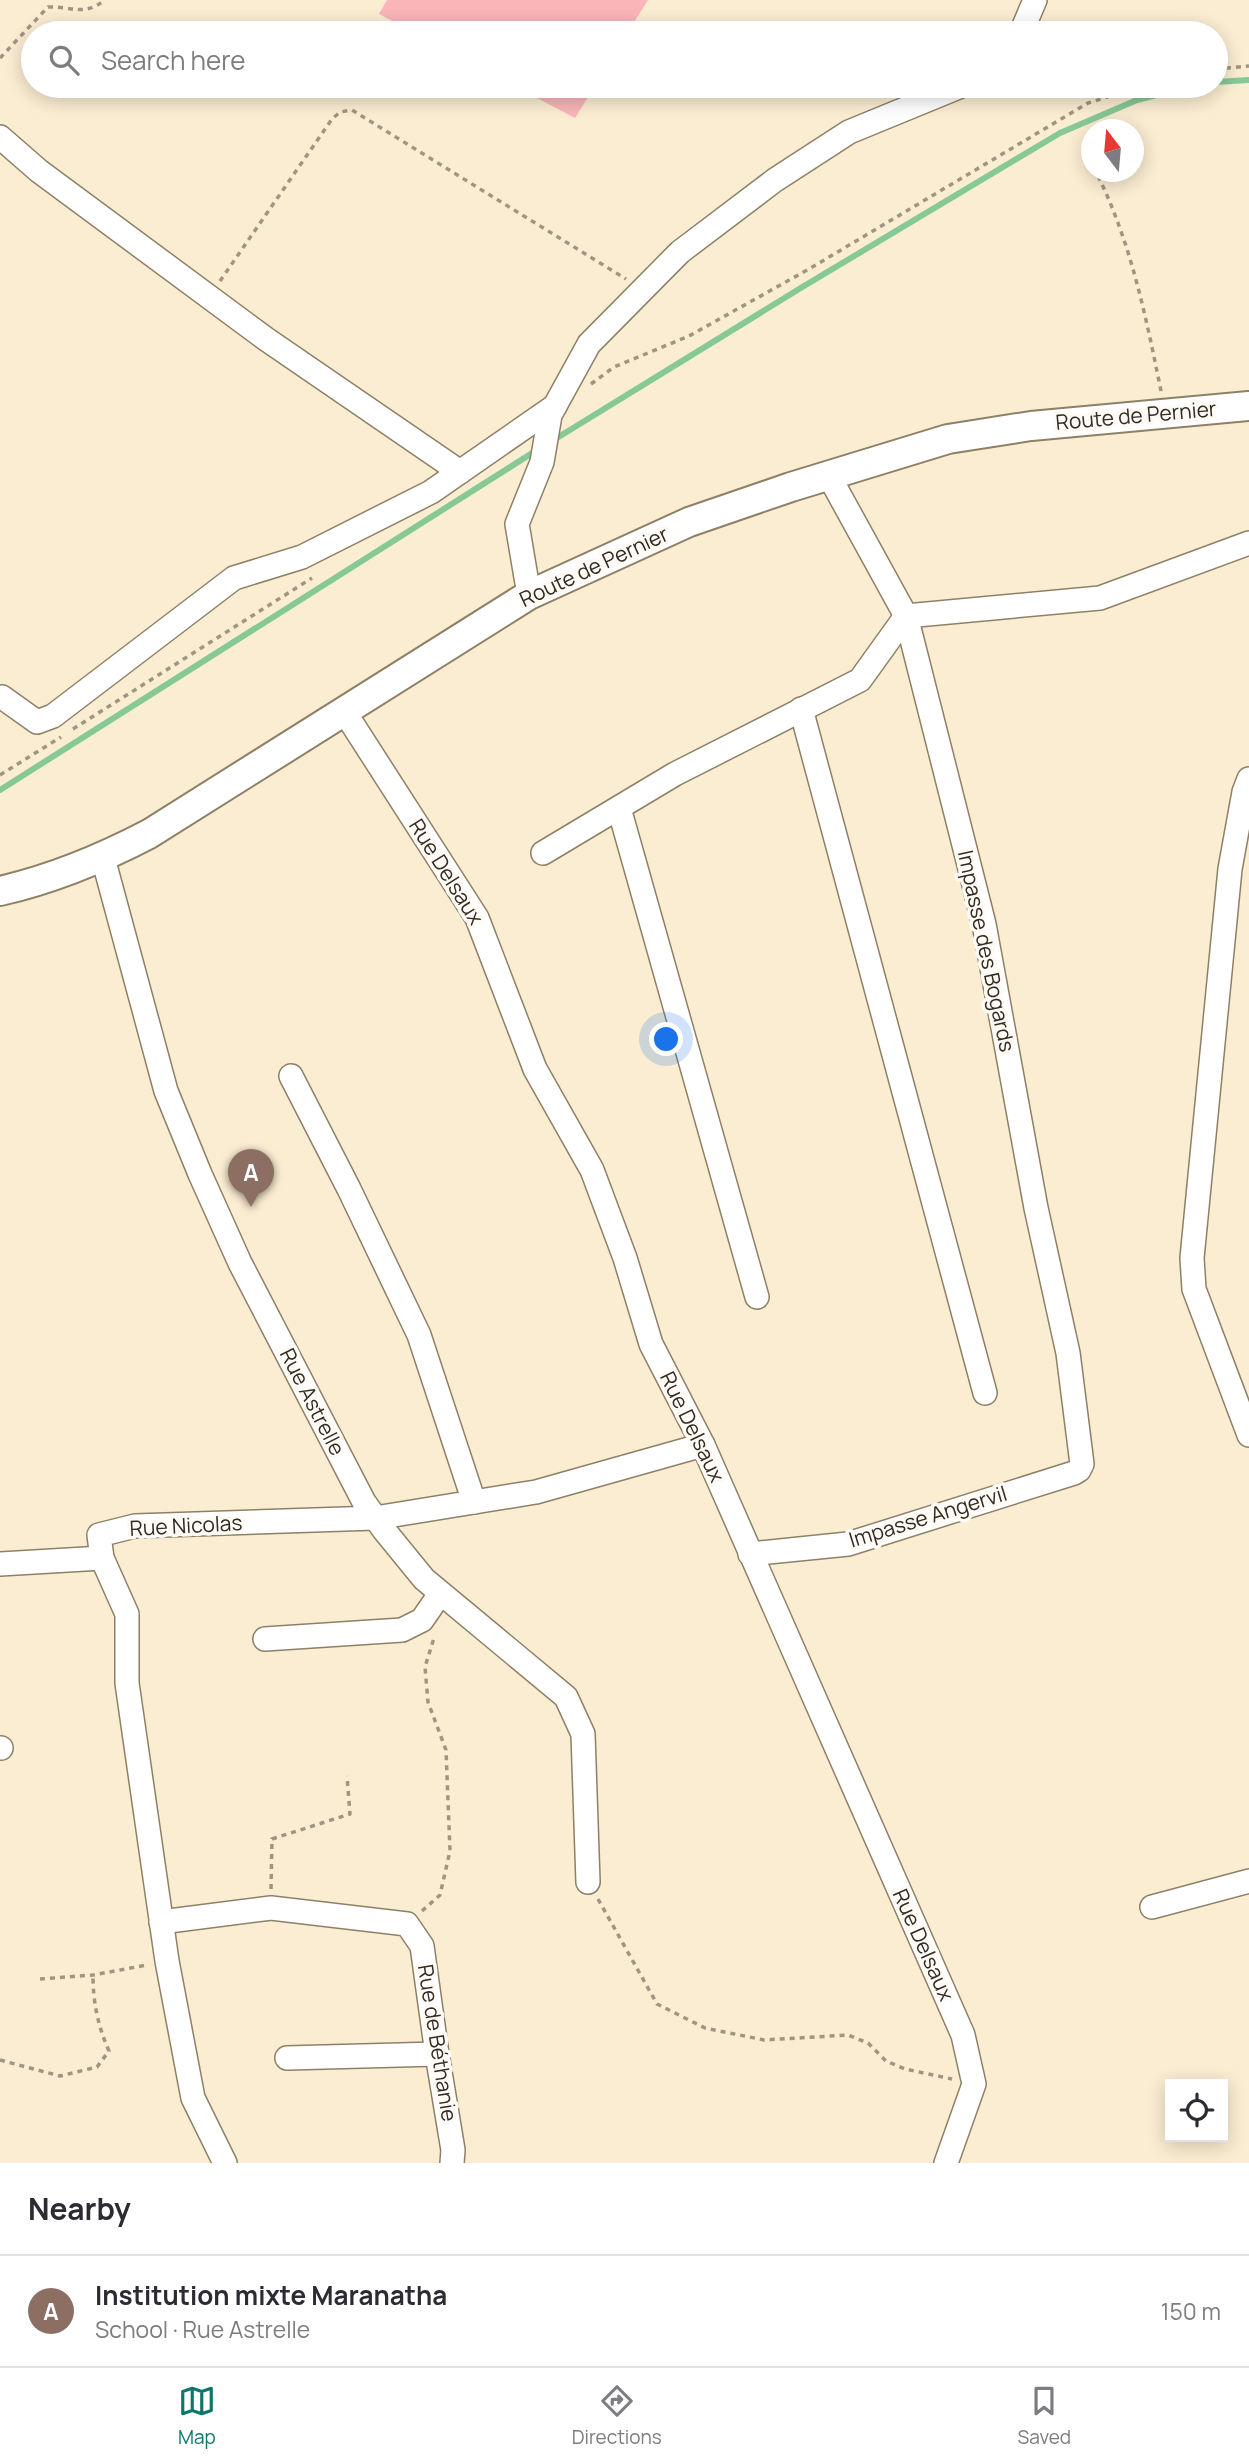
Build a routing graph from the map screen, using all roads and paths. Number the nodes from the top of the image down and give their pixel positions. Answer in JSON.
{"nodes":[{"id":1,"x":105,"y":0,"type":"edge"},
{"id":2,"x":1035,"y":0,"type":"edge"},
{"id":3,"x":35,"y":21,"type":"edge"},
{"id":4,"x":1026,"y":21,"type":"edge"},
{"id":5,"x":21,"y":36,"type":"edge"},
{"id":6,"x":0,"y":58,"type":"edge"},
{"id":7,"x":1249,"y":66,"type":"edge"},
{"id":8,"x":1228,"y":68,"type":"edge"},
{"id":9,"x":932,"y":98,"type":"edge"},
{"id":10,"x":1104,"y":98,"type":"edge"},
{"id":11,"x":0,"y":137,"type":"edge"},
{"id":12,"x":1101,"y":182,"type":"edge"},
{"id":13,"x":643,"y":289,"type":"junction"},
{"id":14,"x":209,"y":297,"type":"junction"},
{"id":15,"x":582,"y":391,"type":"dead end"},
{"id":16,"x":1249,"y":406,"type":"edge"},
{"id":17,"x":552,"y":411,"type":"junction"},
{"id":18,"x":1166,"y":413,"type":"junction"},
{"id":19,"x":460,"y":472,"type":"junction"},
{"id":20,"x":829,"y":476,"type":"junction"},
{"id":21,"x":1249,"y":543,"type":"edge"},
{"id":22,"x":321,"y":572,"type":"dead end"},
{"id":23,"x":529,"y":595,"type":"junction"},
{"id":24,"x":906,"y":616,"type":"junction"},
{"id":25,"x":2,"y":697,"type":"dead end"},
{"id":26,"x":801,"y":709,"type":"junction"},
{"id":27,"x":344,"y":711,"type":"junction"},
{"id":28,"x":0,"y":775,"type":"edge"},
{"id":29,"x":1249,"y":779,"type":"edge"},
{"id":30,"x":619,"y":808,"type":"junction"},
{"id":31,"x":543,"y":853,"type":"dead end"},
{"id":32,"x":103,"y":858,"type":"junction"},
{"id":33,"x":0,"y":891,"type":"edge"},
{"id":34,"x":291,"y":1076,"type":"dead end"},
{"id":35,"x":757,"y":1297,"type":"dead end"},
{"id":36,"x":985,"y":1393,"type":"dead end"},
{"id":37,"x":1249,"y":1436,"type":"edge"},
{"id":38,"x":703,"y":1445,"type":"junction"},
{"id":39,"x":1080,"y":1448,"type":"joint"},
{"id":40,"x":474,"y":1502,"type":"junction"},
{"id":41,"x":375,"y":1517,"type":"junction"},
{"id":42,"x":750,"y":1554,"type":"junction"},
{"id":43,"x":102,"y":1558,"type":"junction"},
{"id":44,"x":0,"y":1564,"type":"edge"},
{"id":45,"x":440,"y":1594,"type":"junction"},
{"id":46,"x":265,"y":1639,"type":"dead end"},
{"id":47,"x":425,"y":1667,"type":"dead end"},
{"id":48,"x":347,"y":1776,"type":"dead end"},
{"id":49,"x":1249,"y":1881,"type":"edge"},
{"id":50,"x":588,"y":1882,"type":"joint"},
{"id":51,"x":1152,"y":1907,"type":"dead end"},
{"id":52,"x":271,"y":1908,"type":"junction"},
{"id":53,"x":161,"y":1922,"type":"junction"},
{"id":54,"x":407,"y":1924,"type":"junction"},
{"id":55,"x":167,"y":1961,"type":"junction"},
{"id":56,"x":93,"y":1975,"type":"junction"},
{"id":57,"x":40,"y":1979,"type":"dead end"},
{"id":58,"x":437,"y":2054,"type":"junction"},
{"id":59,"x":287,"y":2057,"type":"dead end"},
{"id":60,"x":0,"y":2060,"type":"edge"},
{"id":61,"x":974,"y":2084,"type":"junction"},
{"id":62,"x":225,"y":2163,"type":"edge"},
{"id":63,"x":453,"y":2163,"type":"edge"},
{"id":64,"x":946,"y":2163,"type":"edge"}],
"edges":[{"from":1,"to":3,"type":"path"},
{"from":2,"to":4,"type":"street"},
{"from":5,"to":6,"type":"path"},
{"from":7,"to":8,"type":"path"},
{"from":9,"to":13,"type":"street"},
{"from":10,"to":15,"type":"path"},
{"from":11,"to":14,"type":"street"},
{"from":12,"to":18,"type":"path"},
{"from":13,"to":14,"type":"path"},
{"from":13,"to":17,"type":"street"},
{"from":14,"to":19,"type":"street"},
{"from":16,"to":18,"type":"street","name":"Route de Pernier"},
{"from":17,"to":19,"type":"street"},
{"from":17,"to":23,"type":"street"},
{"from":18,"to":20,"type":"street","name":"Route de Pernier"},
{"from":19,"to":25,"type":"street"},
{"from":20,"to":23,"type":"street","name":"Route de Pernier"},
{"from":20,"to":24,"type":"street","name":"Impasse des Bogards"},
{"from":21,"to":24,"type":"street"},
{"from":22,"to":28,"type":"path"},
{"from":23,"to":27,"type":"street","name":"Route de Pernier"},
{"from":24,"to":26,"type":"street"},
{"from":24,"to":39,"type":"street","name":"Impasse des Bogards"},
{"from":26,"to":30,"type":"street"},
{"from":26,"to":36,"type":"street"},
{"from":27,"to":32,"type":"street","name":"Route de Pernier"},
{"from":27,"to":38,"type":"street","name":"Rue Delsaux"},
{"from":29,"to":37,"type":"street"},
{"from":30,"to":31,"type":"street"},
{"from":30,"to":35,"type":"street"},
{"from":32,"to":33,"type":"street","name":"Route de Pernier"},
{"from":32,"to":41,"type":"street","name":"Rue Astrelle"},
{"from":34,"to":40,"type":"street"},
{"from":38,"to":40,"type":"street","name":"Rue Nicolas"},
{"from":38,"to":42,"type":"street","name":"Rue Delsaux"},
{"from":39,"to":42,"type":"street","name":"Impasse Angervil"},
{"from":40,"to":41,"type":"street","name":"Rue Nicolas"},
{"from":41,"to":43,"type":"street","name":"Rue Nicolas"},
{"from":41,"to":45,"type":"street","name":"Rue Astrelle"},
{"from":42,"to":61,"type":"street","name":"Rue Delsaux"},
{"from":43,"to":44,"type":"street"},
{"from":43,"to":53,"type":"street"},
{"from":45,"to":46,"type":"street"},
{"from":45,"to":50,"type":"street","name":"Rue Astrelle"},
{"from":47,"to":54,"type":"path"},
{"from":48,"to":52,"type":"path"},
{"from":49,"to":51,"type":"street"},
{"from":50,"to":61,"type":"path"},
{"from":52,"to":53,"type":"street"},
{"from":52,"to":54,"type":"street"},
{"from":53,"to":55,"type":"street"},
{"from":54,"to":58,"type":"street","name":"Rue de Béthanie"},
{"from":55,"to":56,"type":"path"},
{"from":55,"to":62,"type":"street"},
{"from":56,"to":57,"type":"path"},
{"from":56,"to":60,"type":"path"},
{"from":58,"to":59,"type":"street"},
{"from":58,"to":63,"type":"street","name":"Rue de Béthanie"},
{"from":61,"to":64,"type":"street"}]}
